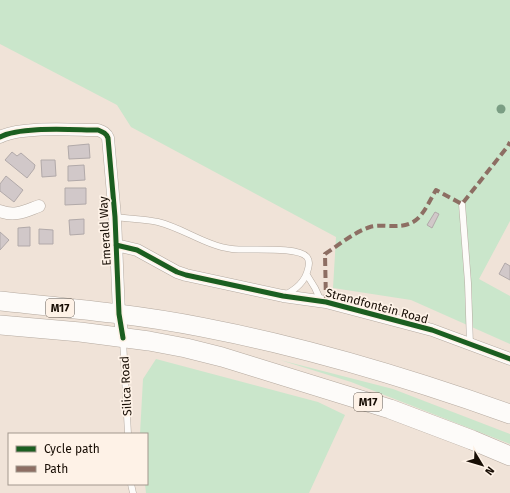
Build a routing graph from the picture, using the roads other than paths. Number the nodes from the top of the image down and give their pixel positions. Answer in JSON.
{"nodes":[{"id":1,"x":0,"y":137,"type":"edge"},
{"id":2,"x":462,"y":204,"type":"dead end"},
{"id":3,"x":39,"y":206,"type":"dead end"},
{"id":4,"x":0,"y":211,"type":"edge"},
{"id":5,"x":115,"y":217,"type":"junction"},
{"id":6,"x":116,"y":245,"type":"junction"},
{"id":7,"x":307,"y":275,"type":"junction"},
{"id":8,"x":283,"y":296,"type":"junction"},
{"id":9,"x":0,"y":301,"type":"edge"},
{"id":10,"x":321,"y":301,"type":"junction"},
{"id":11,"x":119,"y":314,"type":"junction"},
{"id":12,"x":0,"y":325,"type":"edge"},
{"id":13,"x":123,"y":338,"type":"junction"},
{"id":14,"x":470,"y":345,"type":"junction"},
{"id":15,"x":510,"y":359,"type":"edge"},
{"id":16,"x":510,"y":414,"type":"edge"},
{"id":17,"x":128,"y":433,"type":"edge"},
{"id":18,"x":510,"y":456,"type":"edge"}],
"edges":[{"from":1,"to":5,"type":"street","name":"Emerald Way"},
{"from":2,"to":14,"type":"lane"},
{"from":3,"to":4,"type":"street"},
{"from":5,"to":6,"type":"street","name":"Emerald Way"},
{"from":5,"to":7,"type":"lane"},
{"from":6,"to":8,"type":"street","name":"Strandfontein Road"},
{"from":6,"to":11,"type":"street","name":"Emerald Way"},
{"from":7,"to":8,"type":"lane"},
{"from":7,"to":10,"type":"lane"},
{"from":8,"to":10,"type":"street","name":"Strandfontein Road"},
{"from":9,"to":11,"type":"main road","number":"M17"},
{"from":10,"to":14,"type":"street","name":"Strandfontein Road"},
{"from":11,"to":13,"type":"street","name":"Emerald Way"},
{"from":11,"to":16,"type":"main road","number":"M17"},
{"from":12,"to":13,"type":"main road","number":"M17"},
{"from":13,"to":17,"type":"lane","name":"Silica Road"},
{"from":13,"to":18,"type":"main road","number":"M17"},
{"from":14,"to":15,"type":"street","name":"Strandfontein Road"}]}
